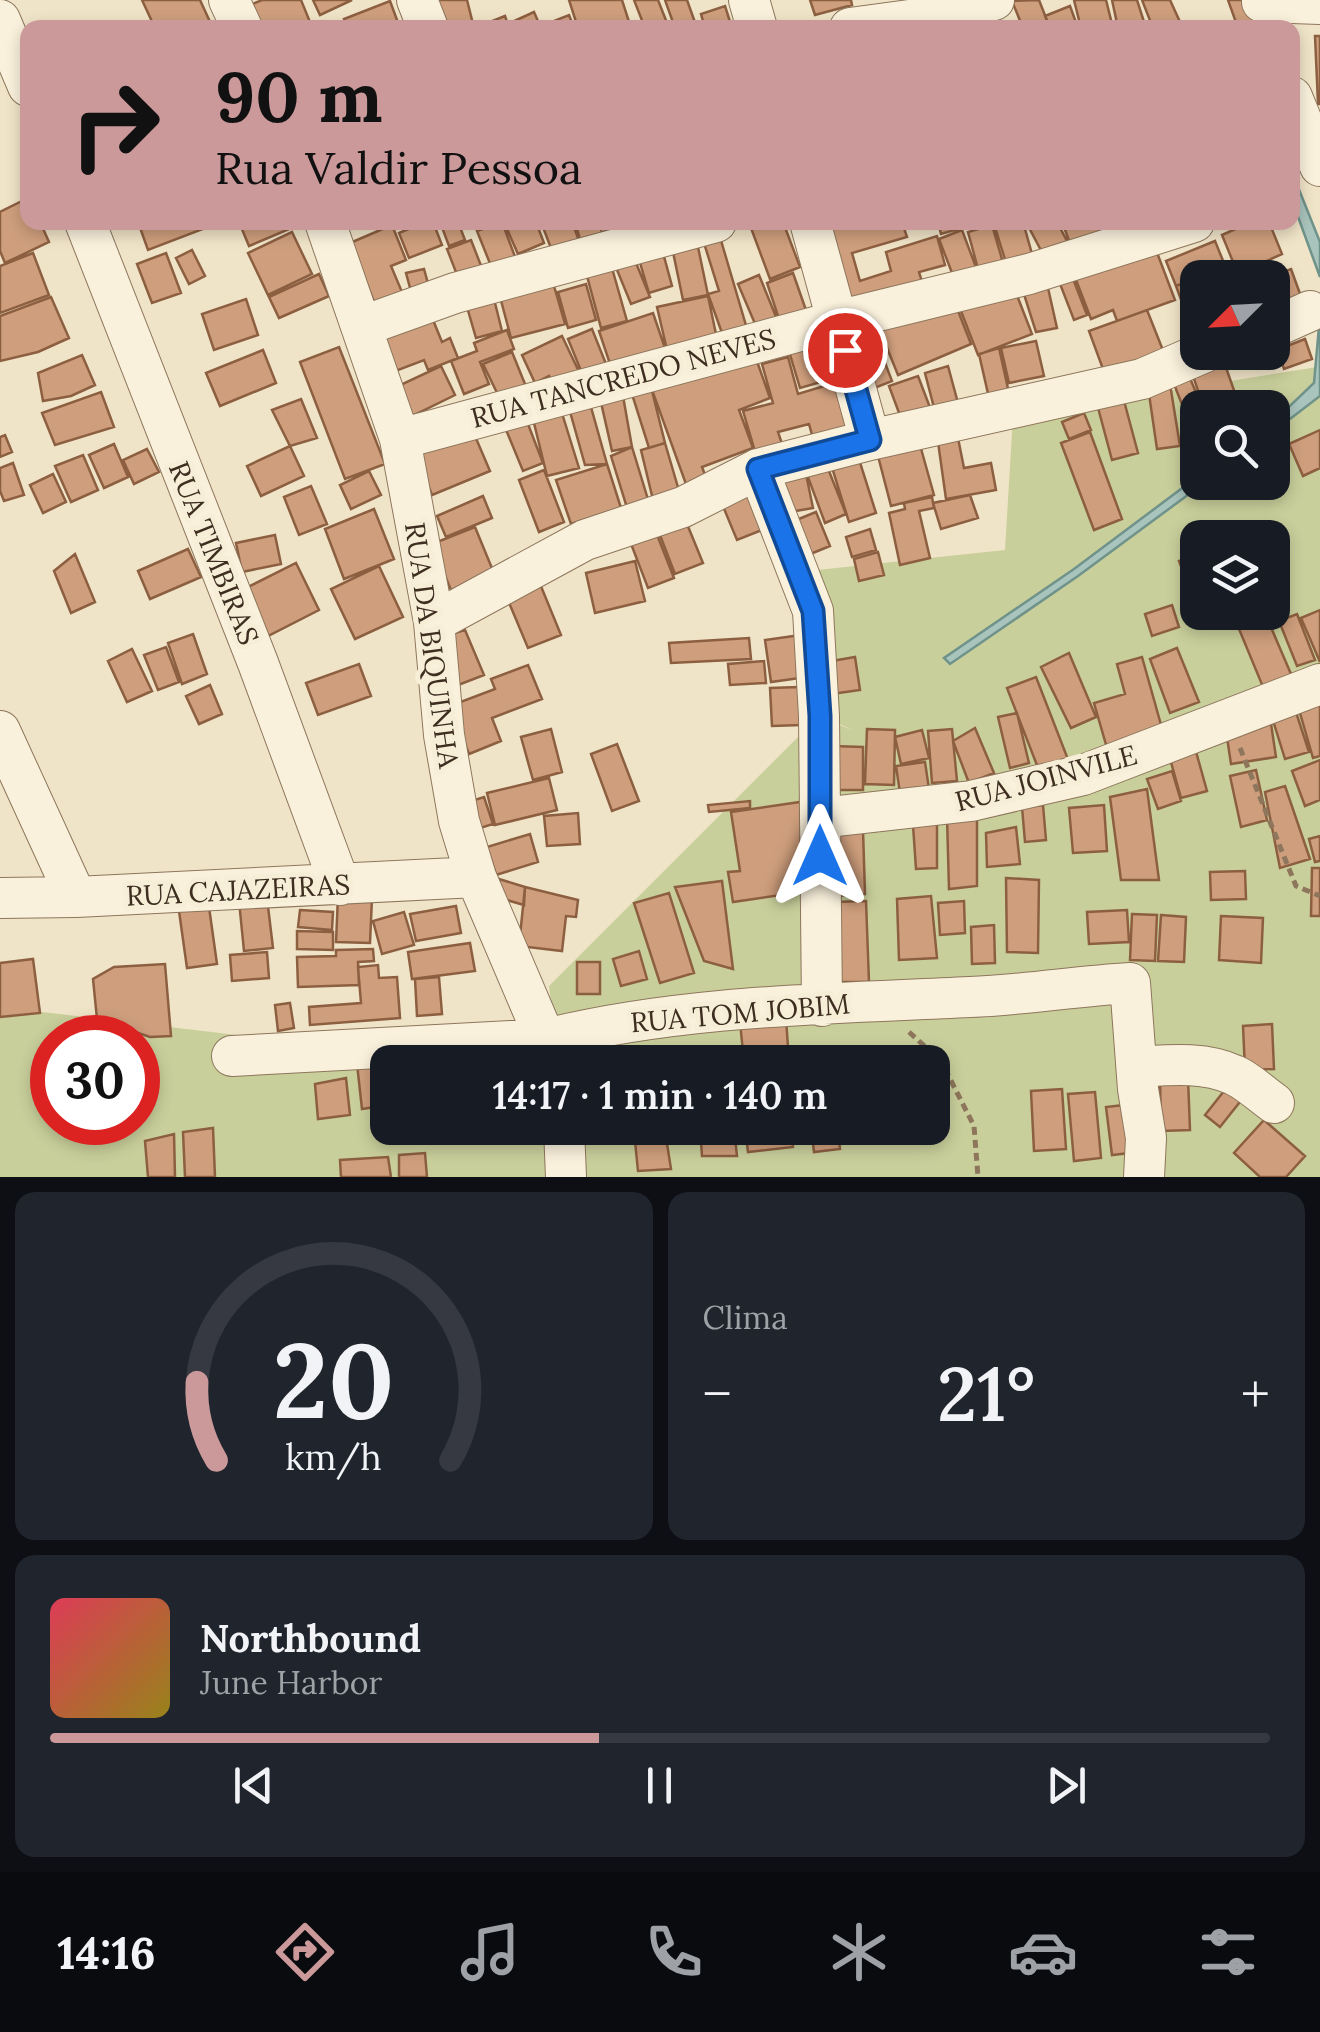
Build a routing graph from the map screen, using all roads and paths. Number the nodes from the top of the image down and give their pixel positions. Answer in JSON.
{"nodes":[{"id":1,"x":994,"y":0,"type":"edge"},
{"id":2,"x":1320,"y":4,"type":"edge"},
{"id":3,"x":1264,"y":10,"type":"edge"},
{"id":4,"x":0,"y":20,"type":"edge"},
{"id":5,"x":910,"y":20,"type":"edge"},
{"id":6,"x":20,"y":67,"type":"edge"},
{"id":7,"x":1300,"y":137,"type":"edge"},
{"id":8,"x":1308,"y":176,"type":"edge"},
{"id":9,"x":88,"y":230,"type":"edge"},
{"id":10,"x":328,"y":230,"type":"edge"},
{"id":11,"x":687,"y":230,"type":"edge"},
{"id":12,"x":812,"y":230,"type":"edge"},
{"id":13,"x":1169,"y":230,"type":"edge"},
{"id":14,"x":1310,"y":311,"type":"dead end"},
{"id":15,"x":1290,"y":320,"type":"edge"},
{"id":16,"x":837,"y":321,"type":"junction"},
{"id":17,"x":363,"y":326,"type":"junction"},
{"id":18,"x":1180,"y":363,"type":"edge"},
{"id":19,"x":400,"y":439,"type":"junction"},
{"id":20,"x":870,"y":440,"type":"junction"},
{"id":21,"x":758,"y":469,"type":"junction"},
{"id":22,"x":434,"y":622,"type":"junction"},
{"id":23,"x":1320,"y":684,"type":"edge"},
{"id":24,"x":1227,"y":718,"type":"junction"},
{"id":25,"x":0,"y":731,"type":"edge"},
{"id":26,"x":820,"y":818,"type":"junction"},
{"id":27,"x":476,"y":878,"type":"junction"},
{"id":28,"x":340,"y":885,"type":"junction"},
{"id":29,"x":1320,"y":896,"type":"edge"},
{"id":30,"x":76,"y":897,"type":"junction"},
{"id":31,"x":0,"y":898,"type":"edge"},
{"id":32,"x":867,"y":1002,"type":"junction"},
{"id":33,"x":822,"y":1006,"type":"junction"},
{"id":34,"x":547,"y":1045,"type":"edge"},
{"id":35,"x":569,"y":1045,"type":"edge"},
{"id":36,"x":370,"y":1054,"type":"edge"},
{"id":37,"x":232,"y":1056,"type":"dead end"},
{"id":38,"x":1137,"y":1067,"type":"junction"},
{"id":39,"x":1274,"y":1103,"type":"dead end"},
{"id":40,"x":565,"y":1145,"type":"edge"},
{"id":41,"x":566,"y":1177,"type":"edge"},
{"id":42,"x":978,"y":1177,"type":"edge"},
{"id":43,"x":1144,"y":1177,"type":"edge"}],
"edges":[{"from":1,"to":5,"type":"street"},
{"from":2,"to":3,"type":"street"},
{"from":4,"to":6,"type":"street"},
{"from":7,"to":8,"type":"street"},
{"from":9,"to":28,"type":"street","name":"RUA TIMBIRAS"},
{"from":10,"to":17,"type":"street","name":"RUA DA BIQUINHA"},
{"from":11,"to":17,"type":"street"},
{"from":12,"to":16,"type":"street"},
{"from":13,"to":16,"type":"street","name":"RUA TANCREDO NEVES"},
{"from":14,"to":15,"type":"street"},
{"from":16,"to":19,"type":"street","name":"RUA TANCREDO NEVES"},
{"from":16,"to":20,"type":"street"},
{"from":17,"to":19,"type":"street","name":"RUA DA BIQUINHA"},
{"from":18,"to":20,"type":"street"},
{"from":19,"to":22,"type":"street","name":"RUA DA BIQUINHA"},
{"from":20,"to":21,"type":"street"},
{"from":21,"to":22,"type":"street"},
{"from":21,"to":26,"type":"street"},
{"from":22,"to":27,"type":"street","name":"RUA DA BIQUINHA"},
{"from":23,"to":24,"type":"street","name":"RUA JOINVILE"},
{"from":24,"to":26,"type":"street","name":"RUA JOINVILE"},
{"from":24,"to":29,"type":"path"},
{"from":25,"to":30,"type":"street"},
{"from":26,"to":33,"type":"street"},
{"from":27,"to":28,"type":"street","name":"RUA CAJAZEIRAS"},
{"from":27,"to":34,"type":"street","name":"RUA DA BIQUINHA"},
{"from":28,"to":30,"type":"street","name":"RUA CAJAZEIRAS"},
{"from":30,"to":31,"type":"street","name":"RUA CAJAZEIRAS"},
{"from":32,"to":33,"type":"street","name":"RUA TOM JOBIM"},
{"from":32,"to":38,"type":"street","name":"RUA TOM JOBIM"},
{"from":32,"to":42,"type":"path"},
{"from":33,"to":35,"type":"street","name":"RUA TOM JOBIM"},
{"from":36,"to":37,"type":"street","name":"RUA TOM JOBIM"},
{"from":38,"to":39,"type":"street"},
{"from":38,"to":43,"type":"street"},
{"from":40,"to":41,"type":"street"}]}
